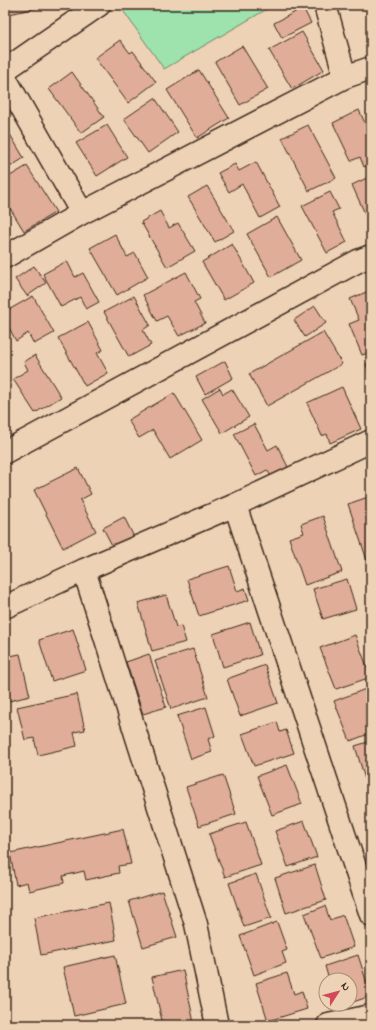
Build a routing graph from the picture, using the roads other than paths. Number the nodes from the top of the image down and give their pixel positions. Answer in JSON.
{"nodes":[{"id":1,"x":98,"y":5,"type":"edge"},
{"id":2,"x":325,"y":5,"type":"edge"},
{"id":3,"x":371,"y":68,"type":"edge"},
{"id":4,"x":5,"y":70,"type":"edge"},
{"id":5,"x":345,"y":77,"type":"junction"},
{"id":6,"x":5,"y":78,"type":"edge"},
{"id":7,"x":82,"y":213,"type":"junction"},
{"id":8,"x":371,"y":256,"type":"edge"},
{"id":9,"x":5,"y":257,"type":"edge"},
{"id":10,"x":371,"y":440,"type":"edge"},
{"id":11,"x":5,"y":452,"type":"edge"},
{"id":12,"x":235,"y":505,"type":"junction"},
{"id":13,"x":84,"y":570,"type":"junction"},
{"id":14,"x":5,"y":607,"type":"edge"},
{"id":15,"x":371,"y":915,"type":"edge"},
{"id":16,"x":371,"y":1016,"type":"edge"},
{"id":17,"x":217,"y":1025,"type":"edge"},
{"id":18,"x":328,"y":1025,"type":"edge"}],
"edges":[{"from":1,"to":4,"type":"street"},
{"from":2,"to":5,"type":"street"},
{"from":3,"to":5,"type":"street"},
{"from":5,"to":7,"type":"street"},
{"from":6,"to":7,"type":"street"},
{"from":7,"to":9,"type":"street"},
{"from":8,"to":11,"type":"street"},
{"from":10,"to":12,"type":"street"},
{"from":12,"to":13,"type":"street"},
{"from":12,"to":15,"type":"street"},
{"from":13,"to":14,"type":"street"},
{"from":13,"to":17,"type":"street"},
{"from":16,"to":18,"type":"street"}]}
